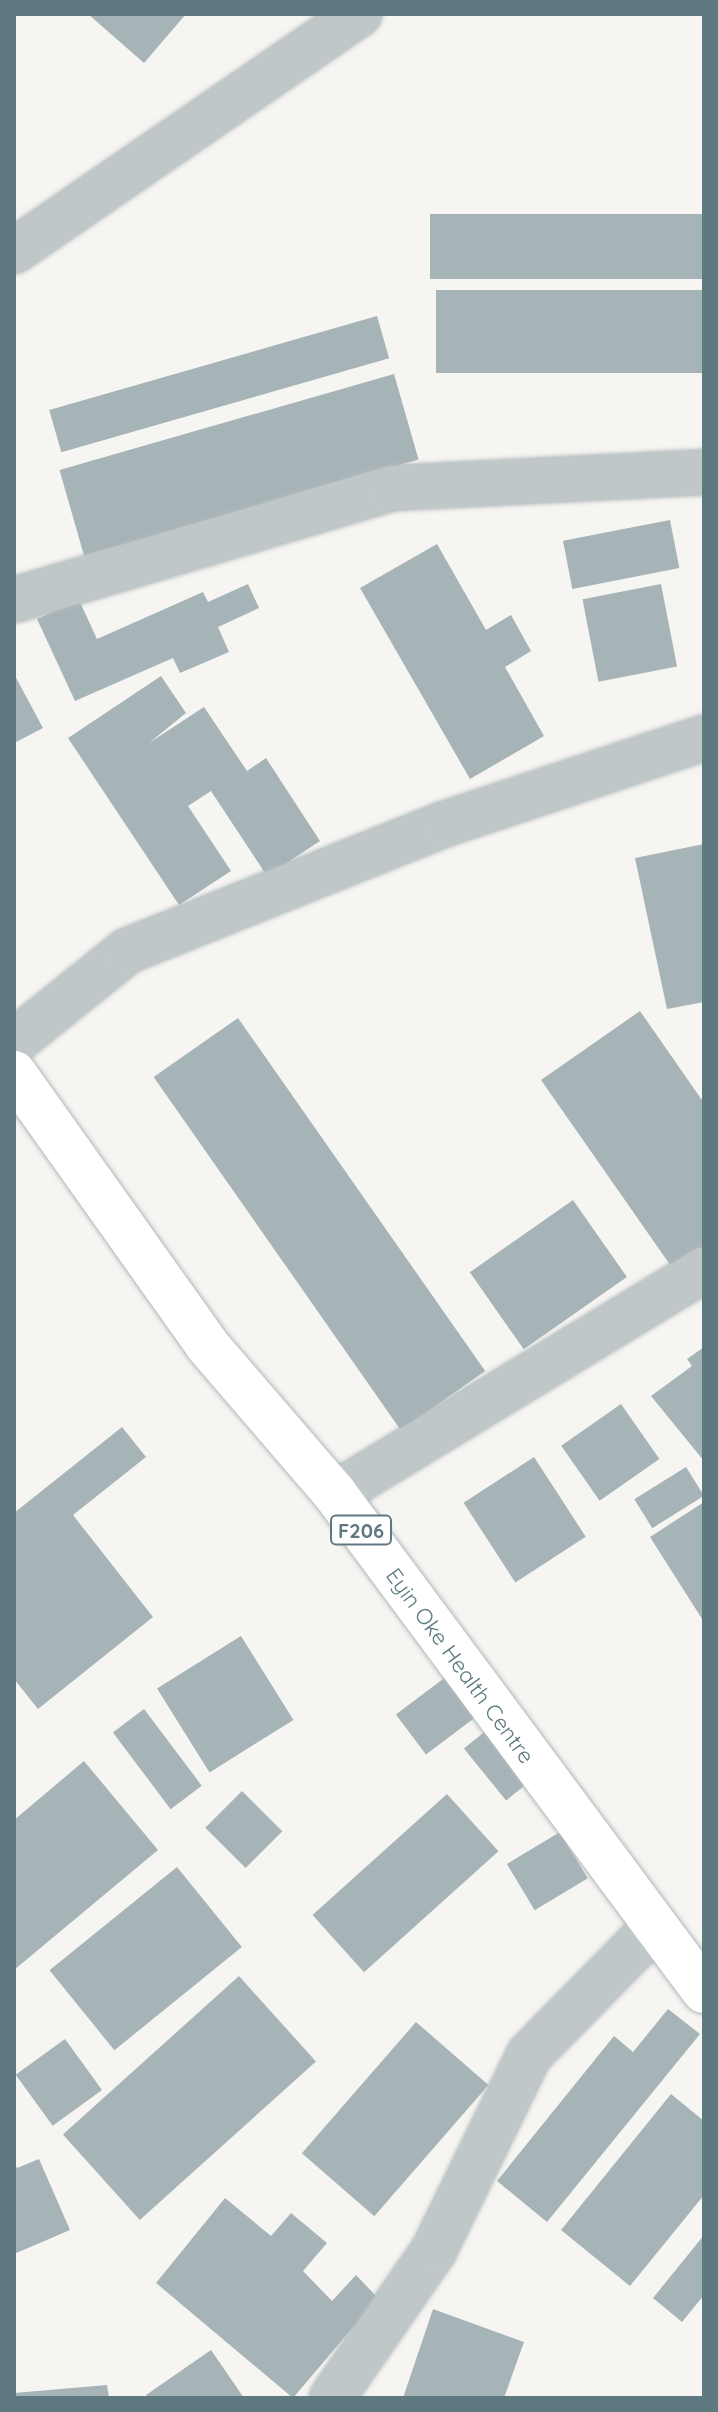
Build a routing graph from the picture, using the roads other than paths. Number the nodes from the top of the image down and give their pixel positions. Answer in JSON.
{"nodes":[{"id":1,"x":359,"y":14,"type":"edge"},
{"id":2,"x":14,"y":251,"type":"edge"},
{"id":3,"x":704,"y":472,"type":"edge"},
{"id":4,"x":14,"y":600,"type":"edge"},
{"id":5,"x":704,"y":738,"type":"edge"},
{"id":6,"x":14,"y":1042,"type":"edge"},
{"id":7,"x":14,"y":1073,"type":"edge"},
{"id":8,"x":704,"y":1270,"type":"edge"},
{"id":9,"x":335,"y":1494,"type":"junction"},
{"id":10,"x":653,"y":1929,"type":"junction"},
{"id":11,"x":704,"y":1991,"type":"edge"},
{"id":12,"x":332,"y":2398,"type":"edge"}],
"edges":[{"from":1,"to":2,"type":"street"},
{"from":3,"to":4,"type":"street"},
{"from":5,"to":6,"type":"street"},
{"from":7,"to":9,"type":"main road","name":"Eyin Oke Health Centre","number":"F206"},
{"from":8,"to":9,"type":"street"},
{"from":9,"to":10,"type":"main road","name":"Eyin Oke Health Centre","number":"F206"},
{"from":10,"to":11,"type":"main road","name":"Eyin Oke Health Centre","number":"F206"},
{"from":10,"to":12,"type":"street"}]}
